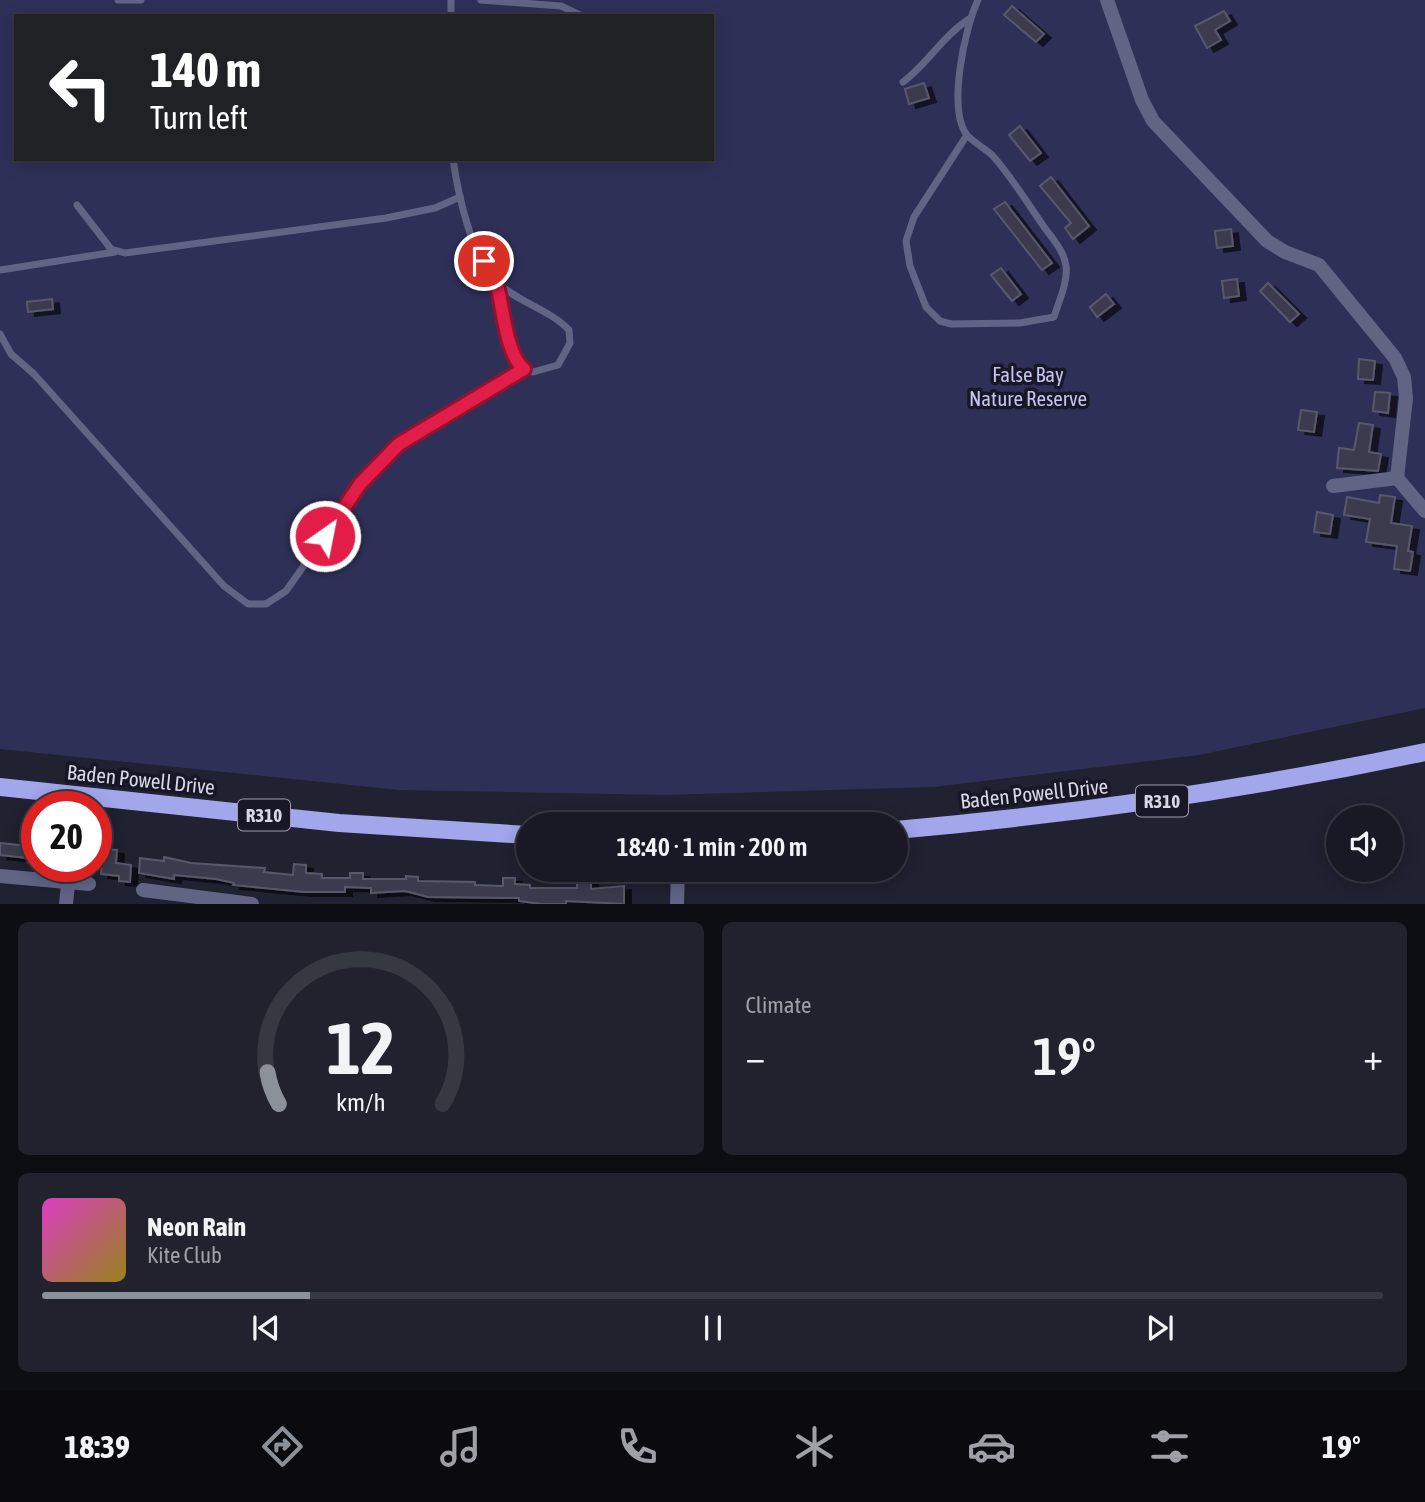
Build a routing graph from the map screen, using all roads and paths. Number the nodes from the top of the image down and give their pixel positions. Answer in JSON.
{"nodes":[{"id":1,"x":118,"y":0,"type":"edge"},
{"id":2,"x":141,"y":0,"type":"edge"},
{"id":3,"x":481,"y":0,"type":"edge"},
{"id":4,"x":978,"y":0,"type":"edge"},
{"id":5,"x":1107,"y":0,"type":"edge"},
{"id":6,"x":578,"y":14,"type":"edge"},
{"id":7,"x":969,"y":19,"type":"junction"},
{"id":8,"x":903,"y":82,"type":"dead end"},
{"id":9,"x":967,"y":135,"type":"junction"},
{"id":10,"x":453,"y":161,"type":"edge"},
{"id":11,"x":460,"y":197,"type":"junction"},
{"id":12,"x":77,"y":205,"type":"dead end"},
{"id":13,"x":116,"y":252,"type":"junction"},
{"id":14,"x":0,"y":270,"type":"edge"},
{"id":15,"x":497,"y":282,"type":"junction"},
{"id":16,"x":0,"y":334,"type":"edge"},
{"id":17,"x":524,"y":369,"type":"junction"},
{"id":18,"x":1397,"y":478,"type":"junction"},
{"id":19,"x":1334,"y":486,"type":"dead end"},
{"id":20,"x":1425,"y":511,"type":"edge"},
{"id":21,"x":1425,"y":752,"type":"edge"},
{"id":22,"x":0,"y":787,"type":"edge"},
{"id":23,"x":908,"y":829,"type":"edge"},
{"id":24,"x":516,"y":834,"type":"edge"},
{"id":25,"x":0,"y":876,"type":"edge"},
{"id":26,"x":678,"y":882,"type":"edge"},
{"id":27,"x":68,"y":884,"type":"junction"},
{"id":28,"x":89,"y":884,"type":"dead end"},
{"id":29,"x":144,"y":890,"type":"dead end"},
{"id":30,"x":161,"y":898,"type":"edge"},
{"id":31,"x":66,"y":904,"type":"edge"},
{"id":32,"x":252,"y":904,"type":"edge"},
{"id":33,"x":677,"y":904,"type":"edge"}],
"edges":[{"from":1,"to":2,"type":"lane"},
{"from":3,"to":6,"type":"lane"},
{"from":4,"to":7,"type":"lane"},
{"from":5,"to":18,"type":"street"},
{"from":7,"to":8,"type":"lane"},
{"from":7,"to":9,"type":"lane"},
{"from":9,"to":9,"type":"lane"},
{"from":10,"to":11,"type":"lane"},
{"from":11,"to":13,"type":"lane"},
{"from":11,"to":15,"type":"lane"},
{"from":12,"to":13,"type":"lane"},
{"from":13,"to":14,"type":"lane"},
{"from":15,"to":17,"type":"lane"},
{"from":15,"to":17,"type":"lane"},
{"from":16,"to":17,"type":"lane"},
{"from":18,"to":19,"type":"street"},
{"from":18,"to":20,"type":"street"},
{"from":21,"to":23,"type":"main road","name":"Baden Powell Drive","number":"R310"},
{"from":22,"to":24,"type":"main road","name":"Baden Powell Drive","number":"R310"},
{"from":25,"to":27,"type":"street"},
{"from":26,"to":33,"type":"street"},
{"from":27,"to":28,"type":"street"},
{"from":27,"to":31,"type":"street"},
{"from":29,"to":30,"type":"street"},
{"from":30,"to":32,"type":"street"}]}
